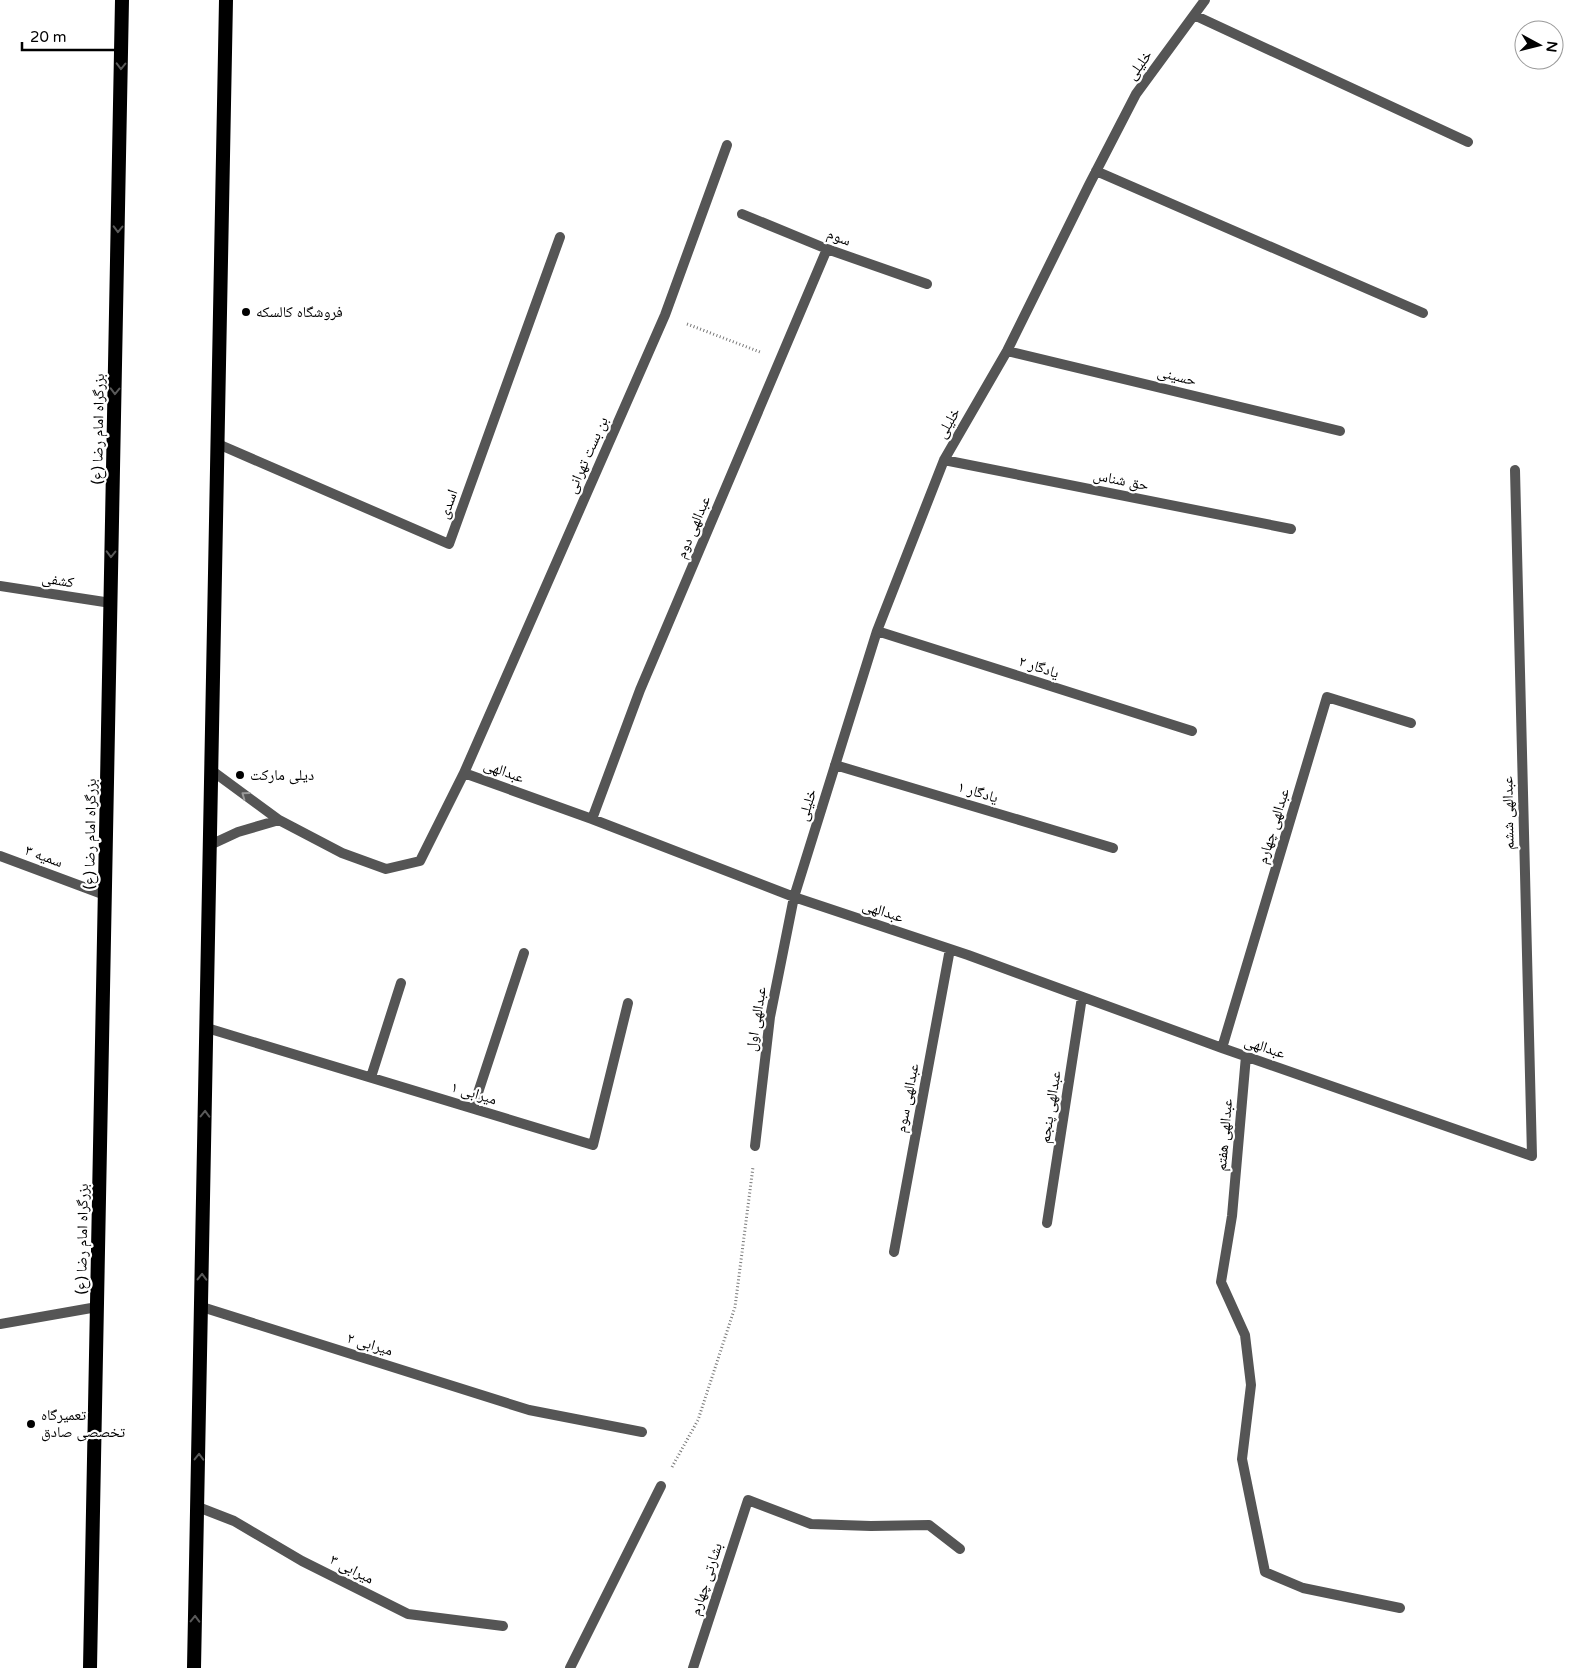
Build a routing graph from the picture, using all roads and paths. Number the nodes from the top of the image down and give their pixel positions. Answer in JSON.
{"nodes":[{"id":1,"x":122,"y":0,"type":"edge"},
{"id":2,"x":226,"y":0,"type":"edge"},
{"id":3,"x":1205,"y":0,"type":"edge"},
{"id":4,"x":1194,"y":15,"type":"junction"},
{"id":5,"x":1468,"y":142,"type":"dead end"},
{"id":6,"x":727,"y":145,"type":"dead end"},
{"id":7,"x":1096,"y":171,"type":"junction"},
{"id":8,"x":742,"y":214,"type":"dead end"},
{"id":9,"x":560,"y":237,"type":"dead end"},
{"id":10,"x":827,"y":249,"type":"junction"},
{"id":11,"x":926,"y":284,"type":"dead end"},
{"id":12,"x":1423,"y":313,"type":"dead end"},
{"id":13,"x":665,"y":315,"type":"junction"},
{"id":14,"x":1006,"y":351,"type":"junction"},
{"id":15,"x":780,"y":360,"type":"junction"},
{"id":16,"x":1340,"y":431,"type":"dead end"},
{"id":17,"x":218,"y":444,"type":"junction"},
{"id":18,"x":944,"y":460,"type":"junction"},
{"id":19,"x":1514,"y":470,"type":"dead end"},
{"id":20,"x":1291,"y":528,"type":"dead end"},
{"id":21,"x":0,"y":586,"type":"edge"},
{"id":22,"x":110,"y":603,"type":"junction"},
{"id":23,"x":876,"y":631,"type":"junction"},
{"id":24,"x":1411,"y":723,"type":"dead end"},
{"id":25,"x":1192,"y":731,"type":"dead end"},
{"id":26,"x":835,"y":765,"type":"junction"},
{"id":27,"x":212,"y":770,"type":"junction"},
{"id":28,"x":464,"y":773,"type":"junction"},
{"id":29,"x":592,"y":819,"type":"junction"},
{"id":30,"x":279,"y":820,"type":"junction"},
{"id":31,"x":210,"y":845,"type":"junction"},
{"id":32,"x":1113,"y":848,"type":"dead end"},
{"id":33,"x":0,"y":856,"type":"edge"},
{"id":34,"x":105,"y":895,"type":"junction"},
{"id":35,"x":794,"y":897,"type":"junction"},
{"id":36,"x":950,"y":949,"type":"junction"},
{"id":37,"x":524,"y":953,"type":"dead end"},
{"id":38,"x":401,"y":983,"type":"dead end"},
{"id":39,"x":1082,"y":997,"type":"junction"},
{"id":40,"x":628,"y":1003,"type":"dead end"},
{"id":41,"x":207,"y":1028,"type":"junction"},
{"id":42,"x":1222,"y":1048,"type":"junction"},
{"id":43,"x":1246,"y":1056,"type":"junction"},
{"id":44,"x":371,"y":1077,"type":"junction"},
{"id":45,"x":473,"y":1108,"type":"junction"},
{"id":46,"x":756,"y":1146,"type":"joint"},
{"id":47,"x":1532,"y":1156,"type":"joint"},
{"id":48,"x":1047,"y":1223,"type":"dead end"},
{"id":49,"x":894,"y":1252,"type":"dead end"},
{"id":50,"x":97,"y":1307,"type":"junction"},
{"id":51,"x":202,"y":1307,"type":"junction"},
{"id":52,"x":0,"y":1324,"type":"edge"},
{"id":53,"x":642,"y":1432,"type":"dead end"},
{"id":54,"x":661,"y":1486,"type":"joint"},
{"id":55,"x":198,"y":1507,"type":"junction"},
{"id":56,"x":960,"y":1549,"type":"dead end"},
{"id":57,"x":1400,"y":1608,"type":"dead end"},
{"id":58,"x":503,"y":1626,"type":"dead end"},
{"id":59,"x":90,"y":1668,"type":"edge"},
{"id":60,"x":194,"y":1668,"type":"edge"},
{"id":61,"x":570,"y":1668,"type":"edge"},
{"id":62,"x":693,"y":1668,"type":"edge"}],
"edges":[{"from":1,"to":22,"type":"highway","name":"بزرگراه امام رضا (ع)","one_way":true},
{"from":2,"to":17,"type":"highway"},
{"from":3,"to":4,"type":"street","name":"خلیلی"},
{"from":4,"to":5,"type":"street"},
{"from":4,"to":7,"type":"street","name":"خلیلی"},
{"from":6,"to":13,"type":"street","name":"بن بست تهرانی"},
{"from":7,"to":12,"type":"street"},
{"from":7,"to":14,"type":"street","name":"خلیلی"},
{"from":8,"to":10,"type":"street","name":"سوم"},
{"from":9,"to":17,"type":"street","name":"اسدی"},
{"from":10,"to":11,"type":"street","name":"سوم"},
{"from":10,"to":15,"type":"street","name":"عبدالهی دوم"},
{"from":13,"to":15,"type":"path"},
{"from":13,"to":28,"type":"street","name":"بن بست تهرانی"},
{"from":14,"to":16,"type":"street","name":"حسینی"},
{"from":14,"to":18,"type":"street","name":"خلیلی"},
{"from":15,"to":29,"type":"street","name":"عبدالهی دوم"},
{"from":17,"to":27,"type":"highway"},
{"from":18,"to":20,"type":"street","name":"حق شناس"},
{"from":18,"to":23,"type":"street","name":"خلیلی"},
{"from":19,"to":47,"type":"street","name":"عبدالهی ششم"},
{"from":21,"to":22,"type":"street","name":"کشفی"},
{"from":22,"to":34,"type":"highway","name":"بزرگراه امام رضا (ع)"},
{"from":23,"to":25,"type":"street","name":"یادگار ۲"},
{"from":23,"to":26,"type":"street","name":"خلیلی"},
{"from":24,"to":42,"type":"street","name":"عبدالهی چهارم"},
{"from":26,"to":32,"type":"street","name":"یادگار ۱"},
{"from":26,"to":35,"type":"street","name":"خلیلی"},
{"from":30,"to":27,"type":"street","name":"عبدالهی","one_way":true},
{"from":27,"to":31,"type":"highway"},
{"from":28,"to":29,"type":"street","name":"عبدالهی"},
{"from":28,"to":30,"type":"street","name":"عبدالهی"},
{"from":29,"to":35,"type":"street","name":"عبدالهی"},
{"from":30,"to":31,"type":"street"},
{"from":31,"to":41,"type":"highway"},
{"from":33,"to":34,"type":"street","name":"سمیه ۳"},
{"from":34,"to":50,"type":"highway","name":"بزرگراه امام رضا (ع)"},
{"from":35,"to":36,"type":"street","name":"عبدالهی"},
{"from":35,"to":46,"type":"street","name":"عبدالهی اول"},
{"from":36,"to":39,"type":"street","name":"عبدالهی"},
{"from":36,"to":49,"type":"street","name":"عبدالهی سوم"},
{"from":37,"to":45,"type":"street"},
{"from":38,"to":44,"type":"street"},
{"from":39,"to":42,"type":"street","name":"عبدالهی"},
{"from":39,"to":48,"type":"street","name":"عبدالهی پنجم"},
{"from":40,"to":45,"type":"street","name":"میرابی ۱"},
{"from":41,"to":44,"type":"street","name":"میرابی ۱"},
{"from":51,"to":41,"type":"highway","one_way":true},
{"from":42,"to":43,"type":"street","name":"عبدالهی"},
{"from":43,"to":47,"type":"street","name":"عبدالهی"},
{"from":43,"to":57,"type":"street","name":"عبدالهی هفتم"},
{"from":44,"to":45,"type":"street","name":"میرابی ۱"},
{"from":46,"to":54,"type":"path"},
{"from":50,"to":52,"type":"street"},
{"from":50,"to":59,"type":"highway","name":"بزرگراه امام رضا (ع)"},
{"from":51,"to":53,"type":"street","name":"میرابی ۲"},
{"from":55,"to":51,"type":"highway","one_way":true},
{"from":54,"to":61,"type":"street"},
{"from":55,"to":58,"type":"street","name":"میرابی ۳"},
{"from":60,"to":55,"type":"highway","one_way":true},
{"from":56,"to":62,"type":"street","name":"بشارتی چهارم"}]}
